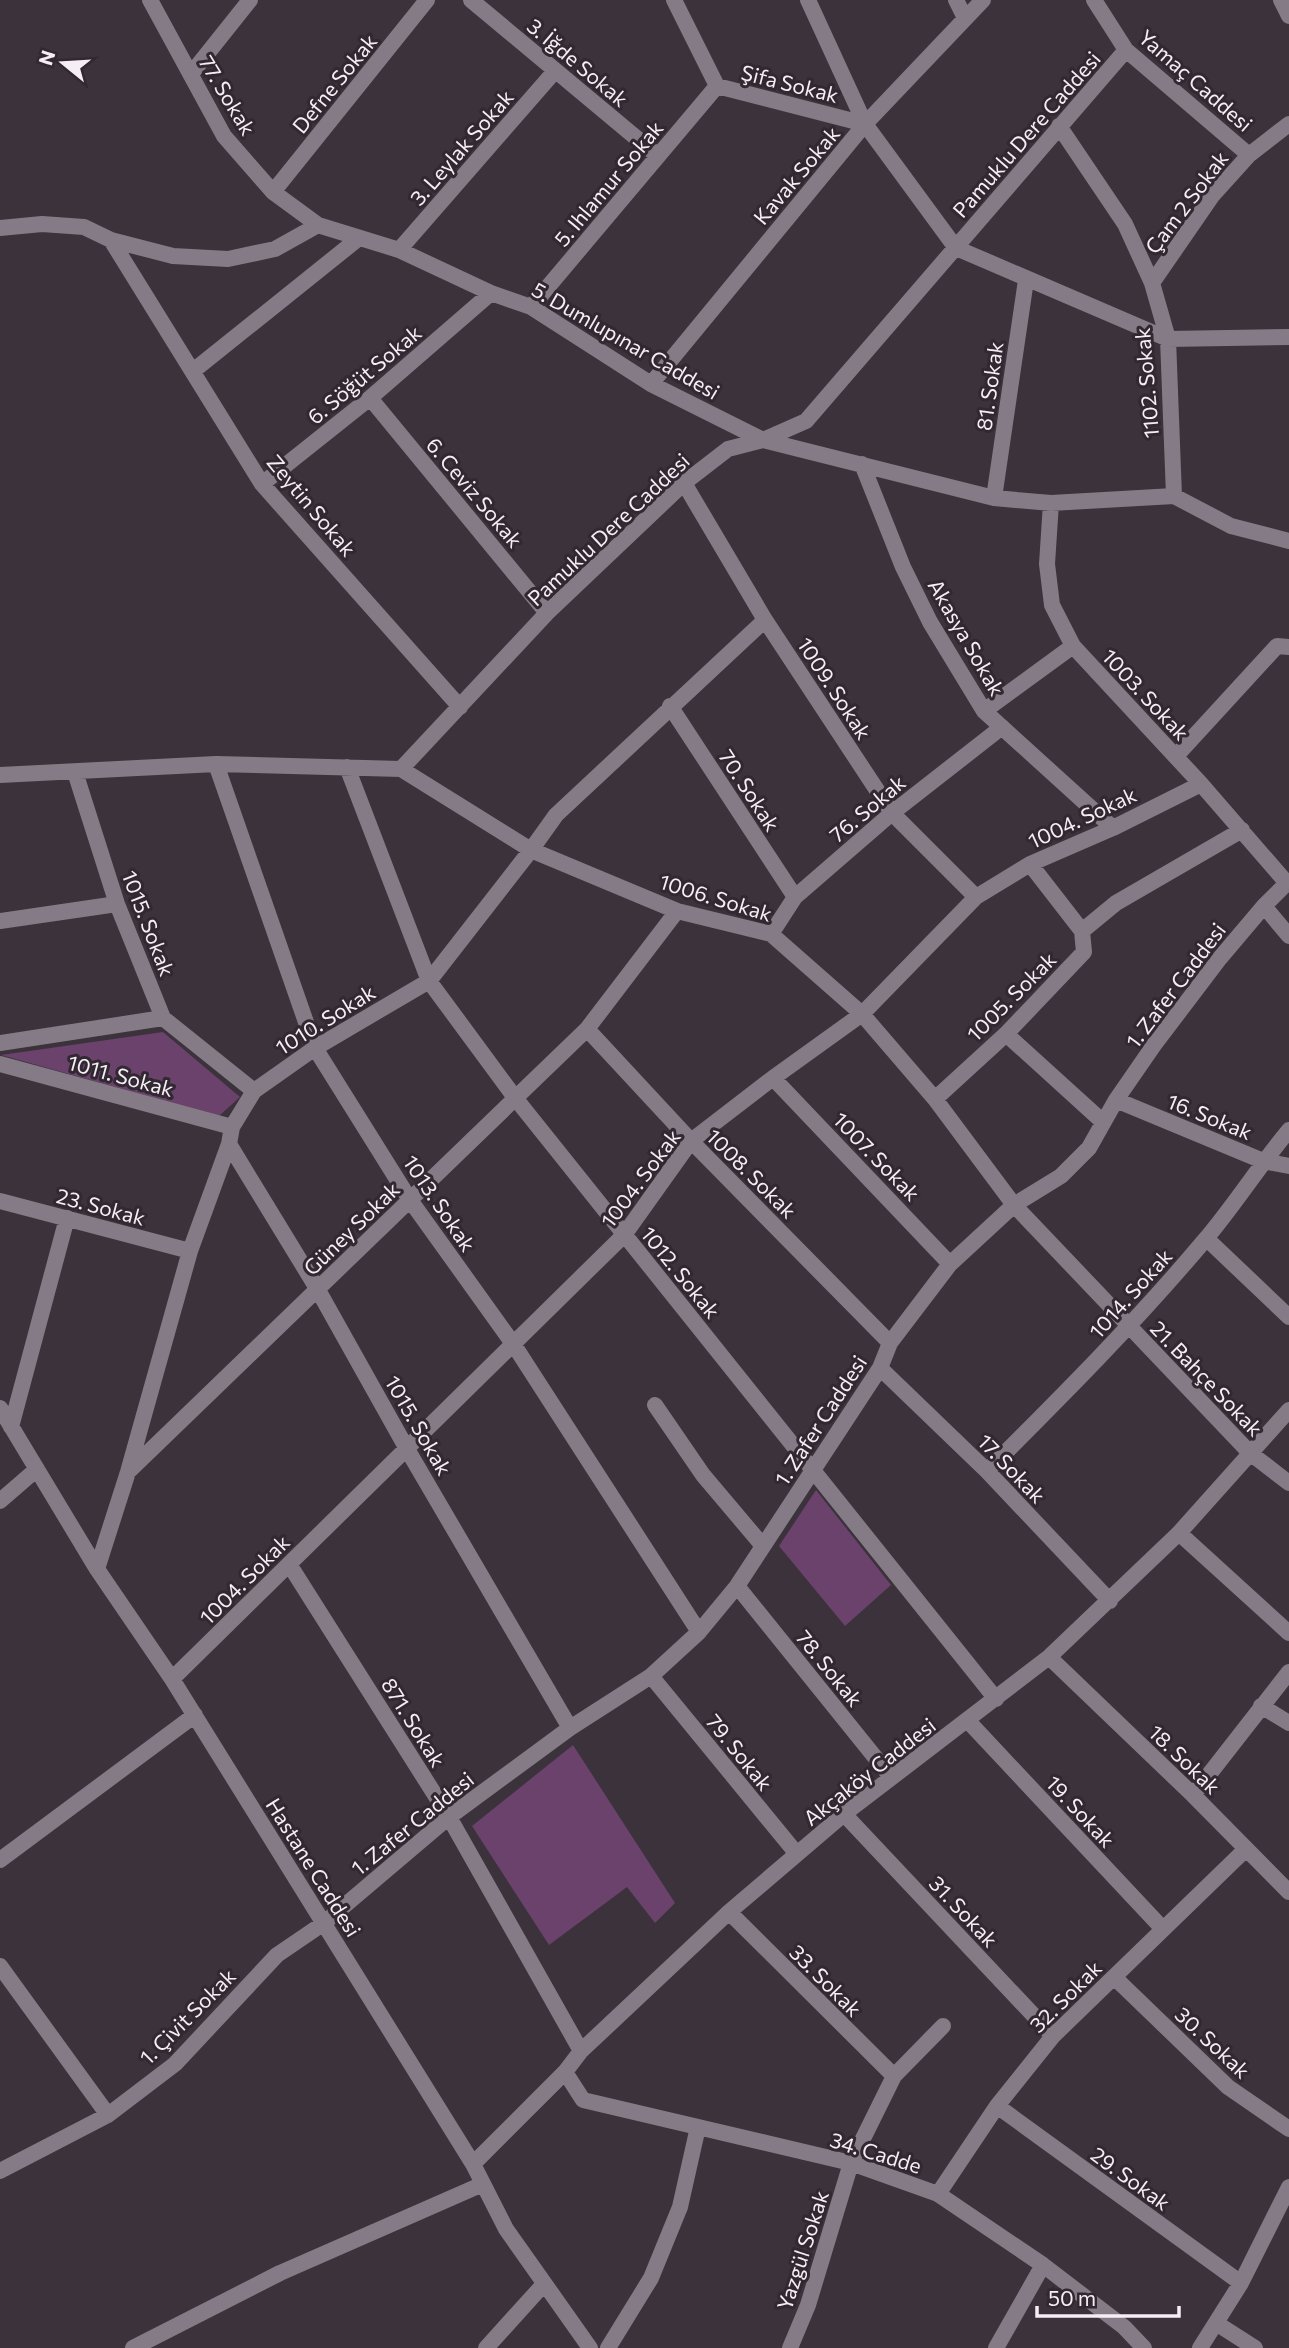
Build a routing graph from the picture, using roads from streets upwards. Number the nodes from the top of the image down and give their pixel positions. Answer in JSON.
{"nodes":[{"id":1,"x":150,"y":0,"type":"edge"},
{"id":2,"x":250,"y":0,"type":"edge"},
{"id":3,"x":427,"y":0,"type":"edge"},
{"id":4,"x":471,"y":0,"type":"edge"},
{"id":5,"x":674,"y":0,"type":"edge"},
{"id":6,"x":808,"y":0,"type":"edge"},
{"id":7,"x":956,"y":0,"type":"edge"},
{"id":8,"x":983,"y":0,"type":"edge"},
{"id":9,"x":1094,"y":0,"type":"edge"},
{"id":10,"x":1281,"y":0,"type":"edge"},
{"id":11,"x":1289,"y":16,"type":"edge"},
{"id":12,"x":965,"y":18,"type":"junction"},
{"id":13,"x":1126,"y":50,"type":"junction"},
{"id":14,"x":555,"y":71,"type":"junction"},
{"id":15,"x":191,"y":74,"type":"junction"},
{"id":16,"x":717,"y":86,"type":"junction"},
{"id":17,"x":865,"y":124,"type":"junction"},
{"id":18,"x":1289,"y":124,"type":"edge"},
{"id":19,"x":1059,"y":126,"type":"junction"},
{"id":20,"x":1249,"y":155,"type":"junction"},
{"id":21,"x":658,"y":156,"type":"junction"},
{"id":22,"x":273,"y":191,"type":"junction"},
{"id":23,"x":318,"y":225,"type":"junction"},
{"id":24,"x":0,"y":228,"type":"edge"},
{"id":25,"x":359,"y":238,"type":"junction"},
{"id":26,"x":111,"y":240,"type":"junction"},
{"id":27,"x":956,"y":248,"type":"junction"},
{"id":28,"x":399,"y":250,"type":"junction"},
{"id":29,"x":1026,"y":280,"type":"junction"},
{"id":30,"x":1152,"y":283,"type":"junction"},
{"id":31,"x":491,"y":293,"type":"junction"},
{"id":32,"x":531,"y":307,"type":"junction"},
{"id":33,"x":1289,"y":337,"type":"edge"},
{"id":34,"x":1168,"y":339,"type":"junction"},
{"id":35,"x":193,"y":371,"type":"junction"},
{"id":36,"x":651,"y":384,"type":"junction"},
{"id":37,"x":370,"y":398,"type":"junction"},
{"id":38,"x":763,"y":440,"type":"junction"},
{"id":39,"x":862,"y":464,"type":"junction"},
{"id":40,"x":684,"y":483,"type":"junction"},
{"id":41,"x":262,"y":484,"type":"junction"},
{"id":42,"x":1174,"y":496,"type":"junction"},
{"id":43,"x":994,"y":498,"type":"junction"},
{"id":44,"x":1051,"y":503,"type":"junction"},
{"id":45,"x":1289,"y":541,"type":"edge"},
{"id":46,"x":547,"y":613,"type":"junction"},
{"id":47,"x":765,"y":620,"type":"junction"},
{"id":48,"x":1073,"y":646,"type":"junction"},
{"id":49,"x":1289,"y":646,"type":"edge"},
{"id":50,"x":670,"y":706,"type":"junction"},
{"id":51,"x":460,"y":707,"type":"junction"},
{"id":52,"x":984,"y":711,"type":"junction"},
{"id":53,"x":1002,"y":727,"type":"junction"},
{"id":54,"x":1176,"y":756,"type":"junction"},
{"id":55,"x":216,"y":764,"type":"junction"},
{"id":56,"x":347,"y":767,"type":"junction"},
{"id":57,"x":401,"y":769,"type":"junction"},
{"id":58,"x":75,"y":772,"type":"junction"},
{"id":59,"x":0,"y":775,"type":"edge"},
{"id":60,"x":1201,"y":783,"type":"junction"},
{"id":61,"x":892,"y":813,"type":"junction"},
{"id":62,"x":1113,"y":828,"type":"junction"},
{"id":63,"x":1242,"y":830,"type":"junction"},
{"id":64,"x":531,"y":850,"type":"junction"},
{"id":65,"x":1030,"y":864,"type":"junction"},
{"id":66,"x":1288,"y":881,"type":"edge"},
{"id":67,"x":795,"y":897,"type":"junction"},
{"id":68,"x":976,"y":897,"type":"junction"},
{"id":69,"x":117,"y":904,"type":"junction"},
{"id":70,"x":1264,"y":906,"type":"junction"},
{"id":71,"x":677,"y":911,"type":"junction"},
{"id":72,"x":0,"y":921,"type":"edge"},
{"id":73,"x":1082,"y":931,"type":"junction"},
{"id":74,"x":771,"y":934,"type":"junction"},
{"id":75,"x":1289,"y":936,"type":"edge"},
{"id":76,"x":429,"y":981,"type":"junction"},
{"id":77,"x":862,"y":1014,"type":"junction"},
{"id":78,"x":163,"y":1018,"type":"junction"},
{"id":79,"x":587,"y":1029,"type":"junction"},
{"id":80,"x":1006,"y":1034,"type":"junction"},
{"id":81,"x":0,"y":1043,"type":"edge"},
{"id":82,"x":314,"y":1048,"type":"junction"},
{"id":83,"x":0,"y":1064,"type":"edge"},
{"id":84,"x":773,"y":1078,"type":"junction"},
{"id":85,"x":254,"y":1091,"type":"junction"},
{"id":86,"x":516,"y":1099,"type":"junction"},
{"id":87,"x":935,"y":1099,"type":"junction"},
{"id":88,"x":1116,"y":1100,"type":"junction"},
{"id":89,"x":1103,"y":1122,"type":"junction"},
{"id":90,"x":1289,"y":1130,"type":"edge"},
{"id":91,"x":231,"y":1135,"type":"junction"},
{"id":92,"x":691,"y":1141,"type":"junction"},
{"id":93,"x":1264,"y":1161,"type":"junction"},
{"id":94,"x":1289,"y":1166,"type":"edge"},
{"id":95,"x":410,"y":1200,"type":"junction"},
{"id":96,"x":0,"y":1201,"type":"edge"},
{"id":97,"x":1014,"y":1205,"type":"junction"},
{"id":98,"x":67,"y":1218,"type":"junction"},
{"id":99,"x":624,"y":1236,"type":"junction"},
{"id":100,"x":1207,"y":1238,"type":"junction"},
{"id":101,"x":190,"y":1251,"type":"junction"},
{"id":102,"x":950,"y":1264,"type":"junction"},
{"id":103,"x":318,"y":1290,"type":"junction"},
{"id":104,"x":1289,"y":1317,"type":"edge"},
{"id":105,"x":1129,"y":1327,"type":"junction"},
{"id":106,"x":891,"y":1343,"type":"junction"},
{"id":107,"x":514,"y":1345,"type":"junction"},
{"id":108,"x":880,"y":1368,"type":"junction"},
{"id":109,"x":655,"y":1405,"type":"dead end"},
{"id":110,"x":0,"y":1408,"type":"edge"},
{"id":111,"x":1289,"y":1410,"type":"edge"},
{"id":112,"x":11,"y":1427,"type":"junction"},
{"id":113,"x":407,"y":1448,"type":"junction"},
{"id":114,"x":1250,"y":1453,"type":"junction"},
{"id":115,"x":37,"y":1469,"type":"junction"},
{"id":116,"x":813,"y":1469,"type":"junction"},
{"id":117,"x":987,"y":1471,"type":"junction"},
{"id":118,"x":128,"y":1472,"type":"junction"},
{"id":119,"x":1289,"y":1483,"type":"edge"},
{"id":120,"x":0,"y":1501,"type":"edge"},
{"id":121,"x":1179,"y":1533,"type":"junction"},
{"id":122,"x":763,"y":1546,"type":"junction"},
{"id":123,"x":289,"y":1563,"type":"junction"},
{"id":124,"x":97,"y":1569,"type":"junction"},
{"id":125,"x":737,"y":1586,"type":"junction"},
{"id":126,"x":1110,"y":1601,"type":"junction"},
{"id":127,"x":699,"y":1632,"type":"junction"},
{"id":128,"x":1289,"y":1633,"type":"edge"},
{"id":129,"x":1049,"y":1657,"type":"junction"},
{"id":130,"x":1289,"y":1672,"type":"edge"},
{"id":131,"x":651,"y":1676,"type":"junction"},
{"id":132,"x":172,"y":1679,"type":"junction"},
{"id":133,"x":996,"y":1699,"type":"junction"},
{"id":134,"x":1261,"y":1706,"type":"junction"},
{"id":135,"x":195,"y":1715,"type":"junction"},
{"id":136,"x":968,"y":1721,"type":"junction"},
{"id":137,"x":1289,"y":1723,"type":"edge"},
{"id":138,"x":570,"y":1728,"type":"junction"},
{"id":139,"x":891,"y":1777,"type":"junction"},
{"id":140,"x":1193,"y":1795,"type":"junction"},
{"id":141,"x":844,"y":1814,"type":"junction"},
{"id":142,"x":449,"y":1817,"type":"junction"},
{"id":143,"x":1246,"y":1849,"type":"junction"},
{"id":144,"x":797,"y":1854,"type":"junction"},
{"id":145,"x":0,"y":1860,"type":"edge"},
{"id":146,"x":1289,"y":1892,"type":"edge"},
{"id":147,"x":729,"y":1912,"type":"junction"},
{"id":148,"x":324,"y":1923,"type":"junction"},
{"id":149,"x":1163,"y":1929,"type":"junction"},
{"id":150,"x":0,"y":1966,"type":"edge"},
{"id":151,"x":1114,"y":1978,"type":"junction"},
{"id":152,"x":943,"y":2026,"type":"dead end"},
{"id":153,"x":1053,"y":2036,"type":"junction"},
{"id":154,"x":581,"y":2051,"type":"junction"},
{"id":155,"x":565,"y":2072,"type":"junction"},
{"id":156,"x":894,"y":2076,"type":"junction"},
{"id":157,"x":997,"y":2106,"type":"junction"},
{"id":158,"x":108,"y":2115,"type":"junction"},
{"id":159,"x":698,"y":2127,"type":"junction"},
{"id":160,"x":1289,"y":2129,"type":"edge"},
{"id":161,"x":851,"y":2163,"type":"junction"},
{"id":162,"x":473,"y":2164,"type":"junction"},
{"id":163,"x":0,"y":2171,"type":"edge"},
{"id":164,"x":483,"y":2184,"type":"junction"},
{"id":165,"x":1288,"y":2191,"type":"edge"},
{"id":166,"x":938,"y":2194,"type":"junction"},
{"id":167,"x":1043,"y":2265,"type":"junction"},
{"id":168,"x":1241,"y":2283,"type":"junction"},
{"id":169,"x":544,"y":2284,"type":"junction"},
{"id":170,"x":1216,"y":2323,"type":"junction"},
{"id":171,"x":133,"y":2348,"type":"edge"},
{"id":172,"x":486,"y":2348,"type":"edge"},
{"id":173,"x":590,"y":2348,"type":"edge"},
{"id":174,"x":608,"y":2348,"type":"edge"},
{"id":175,"x":790,"y":2348,"type":"edge"},
{"id":176,"x":996,"y":2348,"type":"edge"},
{"id":177,"x":1144,"y":2348,"type":"edge"},
{"id":178,"x":1200,"y":2348,"type":"edge"},
{"id":179,"x":1255,"y":2348,"type":"edge"}],
"edges":[{"from":1,"to":15,"type":"street","name":"77. Sokak"},
{"from":2,"to":15,"type":"street"},
{"from":3,"to":22,"type":"street","name":"Defne Sokak"},
{"from":4,"to":14,"type":"street","name":"3. İğde Sokak"},
{"from":5,"to":16,"type":"street","name":"Şifa Sokak"},
{"from":6,"to":17,"type":"street"},
{"from":7,"to":12,"type":"street"},
{"from":8,"to":12,"type":"street","name":"Kavak Sokak"},
{"from":9,"to":13,"type":"street","name":"Yamaç Caddesi"},
{"from":10,"to":11,"type":"street"},
{"from":12,"to":17,"type":"street","name":"Kavak Sokak"},
{"from":13,"to":19,"type":"street","name":"Pamuklu Dere Caddesi"},
{"from":13,"to":20,"type":"street","name":"Yamaç Caddesi"},
{"from":14,"to":21,"type":"street","name":"3. İğde Sokak"},
{"from":14,"to":28,"type":"street","name":"3. Leylak Sokak"},
{"from":15,"to":22,"type":"street","name":"77. Sokak"},
{"from":16,"to":17,"type":"street","name":"Şifa Sokak"},
{"from":16,"to":21,"type":"street","name":"5. Ihlamur Sokak"},
{"from":17,"to":27,"type":"street"},
{"from":17,"to":36,"type":"street","name":"Kavak Sokak"},
{"from":18,"to":20,"type":"street","name":"Çam 2 Sokak"},
{"from":19,"to":27,"type":"street","name":"Pamuklu Dere Caddesi"},
{"from":19,"to":30,"type":"street","name":"1102. Sokak"},
{"from":20,"to":30,"type":"street","name":"Çam 2 Sokak"},
{"from":21,"to":32,"type":"street","name":"5. Ihlamur Sokak"},
{"from":22,"to":23,"type":"street","name":"77. Sokak"},
{"from":23,"to":25,"type":"street","name":"5. Dumlupınar Caddesi"},
{"from":23,"to":26,"type":"street"},
{"from":24,"to":26,"type":"street"},
{"from":25,"to":28,"type":"street","name":"5. Dumlupınar Caddesi"},
{"from":25,"to":35,"type":"street"},
{"from":26,"to":35,"type":"street","name":"Zeytin Sokak"},
{"from":27,"to":29,"type":"street"},
{"from":27,"to":38,"type":"street","name":"Pamuklu Dere Caddesi"},
{"from":28,"to":31,"type":"street","name":"5. Dumlupınar Caddesi"},
{"from":29,"to":34,"type":"street"},
{"from":29,"to":43,"type":"street","name":"81. Sokak"},
{"from":30,"to":34,"type":"street","name":"1102. Sokak"},
{"from":31,"to":32,"type":"street","name":"5. Dumlupınar Caddesi"},
{"from":31,"to":37,"type":"street","name":"6. Söğüt Sokak"},
{"from":32,"to":36,"type":"street","name":"5. Dumlupınar Caddesi"},
{"from":33,"to":34,"type":"street"},
{"from":34,"to":42,"type":"street","name":"1102. Sokak"},
{"from":35,"to":41,"type":"street","name":"Zeytin Sokak"},
{"from":36,"to":38,"type":"street","name":"5. Dumlupınar Caddesi"},
{"from":37,"to":41,"type":"street","name":"6. Söğüt Sokak"},
{"from":37,"to":46,"type":"street","name":"6. Ceviz Sokak"},
{"from":38,"to":39,"type":"street","name":"5. Dumlupınar Caddesi"},
{"from":38,"to":40,"type":"street","name":"Pamuklu Dere Caddesi"},
{"from":39,"to":43,"type":"street","name":"5. Dumlupınar Caddesi"},
{"from":39,"to":52,"type":"street","name":"Akasya Sokak"},
{"from":40,"to":46,"type":"street","name":"Pamuklu Dere Caddesi"},
{"from":40,"to":47,"type":"street","name":"1009. Sokak"},
{"from":41,"to":51,"type":"street","name":"Zeytin Sokak"},
{"from":42,"to":44,"type":"street","name":"5. Dumlupınar Caddesi"},
{"from":42,"to":45,"type":"street"},
{"from":43,"to":44,"type":"street","name":"5. Dumlupınar Caddesi"},
{"from":44,"to":48,"type":"street","name":"1003. Sokak"},
{"from":46,"to":51,"type":"street","name":"Pamuklu Dere Caddesi"},
{"from":47,"to":50,"type":"street","name":"1010. Sokak"},
{"from":47,"to":61,"type":"street","name":"1009. Sokak"},
{"from":48,"to":52,"type":"street"},
{"from":48,"to":54,"type":"street","name":"1003. Sokak"},
{"from":49,"to":54,"type":"street"},
{"from":50,"to":64,"type":"street","name":"1010. Sokak"},
{"from":50,"to":67,"type":"street","name":"70. Sokak"},
{"from":51,"to":57,"type":"street","name":"Pamuklu Dere Caddesi"},
{"from":52,"to":53,"type":"street","name":"Akasya Sokak"},
{"from":53,"to":61,"type":"street","name":"76. Sokak"},
{"from":53,"to":62,"type":"street","name":"Akasya Sokak"},
{"from":54,"to":60,"type":"street","name":"1003. Sokak"},
{"from":55,"to":56,"type":"street"},
{"from":55,"to":58,"type":"street"},
{"from":55,"to":82,"type":"street","name":"1013. Sokak"},
{"from":56,"to":57,"type":"street"},
{"from":56,"to":76,"type":"street","name":"1012. Sokak"},
{"from":57,"to":64,"type":"street","name":"1006. Sokak"},
{"from":58,"to":59,"type":"street"},
{"from":58,"to":69,"type":"street","name":"1015. Sokak"},
{"from":60,"to":62,"type":"street","name":"1004. Sokak"},
{"from":60,"to":63,"type":"street","name":"1003. Sokak"},
{"from":61,"to":67,"type":"street","name":"76. Sokak"},
{"from":61,"to":68,"type":"street","name":"1009. Sokak"},
{"from":62,"to":65,"type":"street","name":"1004. Sokak"},
{"from":63,"to":66,"type":"street","name":"1003. Sokak"},
{"from":63,"to":73,"type":"street"},
{"from":64,"to":71,"type":"street","name":"1006. Sokak"},
{"from":64,"to":76,"type":"street","name":"1010. Sokak"},
{"from":65,"to":68,"type":"street","name":"1004. Sokak"},
{"from":65,"to":73,"type":"street"},
{"from":66,"to":70,"type":"street","name":"1. Zafer Caddesi"},
{"from":67,"to":74,"type":"street","name":"76. Sokak"},
{"from":68,"to":77,"type":"street","name":"1004. Sokak"},
{"from":69,"to":72,"type":"street"},
{"from":69,"to":78,"type":"street","name":"1015. Sokak"},
{"from":70,"to":75,"type":"street"},
{"from":70,"to":88,"type":"street","name":"1. Zafer Caddesi"},
{"from":71,"to":74,"type":"street","name":"1006. Sokak"},
{"from":71,"to":79,"type":"street","name":"Güney Sokak"},
{"from":73,"to":80,"type":"street","name":"1005. Sokak"},
{"from":74,"to":77,"type":"street","name":"1006. Sokak"},
{"from":76,"to":82,"type":"street","name":"1010. Sokak"},
{"from":76,"to":86,"type":"street","name":"1012. Sokak"},
{"from":77,"to":84,"type":"street","name":"1004. Sokak"},
{"from":77,"to":87,"type":"street","name":"1006. Sokak"},
{"from":78,"to":81,"type":"street","name":"1011. Sokak"},
{"from":78,"to":85,"type":"street","name":"1015. Sokak"},
{"from":79,"to":86,"type":"street","name":"Güney Sokak"},
{"from":79,"to":92,"type":"street","name":"1008. Sokak"},
{"from":80,"to":87,"type":"street","name":"1005. Sokak"},
{"from":80,"to":89,"type":"street"},
{"from":82,"to":85,"type":"street","name":"1010. Sokak"},
{"from":82,"to":95,"type":"street","name":"1013. Sokak"},
{"from":83,"to":91,"type":"street","name":"1011. Sokak"},
{"from":84,"to":92,"type":"street","name":"1004. Sokak"},
{"from":84,"to":102,"type":"street","name":"1007. Sokak"},
{"from":85,"to":91,"type":"street","name":"1010. Sokak"},
{"from":86,"to":95,"type":"street","name":"Güney Sokak"},
{"from":86,"to":99,"type":"street","name":"1012. Sokak"},
{"from":87,"to":97,"type":"street","name":"1006. Sokak"},
{"from":88,"to":89,"type":"street","name":"1. Zafer Caddesi"},
{"from":88,"to":93,"type":"street","name":"16. Sokak"},
{"from":89,"to":97,"type":"street","name":"1. Zafer Caddesi"},
{"from":90,"to":93,"type":"street","name":"1014. Sokak"},
{"from":91,"to":101,"type":"street","name":"1010. Sokak"},
{"from":91,"to":103,"type":"street","name":"1015. Sokak"},
{"from":92,"to":99,"type":"street","name":"1004. Sokak"},
{"from":92,"to":106,"type":"street","name":"1008. Sokak"},
{"from":93,"to":94,"type":"street","name":"16. Sokak"},
{"from":93,"to":100,"type":"street","name":"1014. Sokak"},
{"from":95,"to":103,"type":"street","name":"Güney Sokak"},
{"from":95,"to":107,"type":"street","name":"1013. Sokak"},
{"from":96,"to":98,"type":"street","name":"23. Sokak"},
{"from":97,"to":102,"type":"street","name":"1. Zafer Caddesi"},
{"from":97,"to":105,"type":"street","name":"21. Bahçe Sokak"},
{"from":98,"to":101,"type":"street","name":"23. Sokak"},
{"from":98,"to":112,"type":"street"},
{"from":99,"to":107,"type":"street","name":"1004. Sokak"},
{"from":99,"to":116,"type":"street","name":"1012. Sokak"},
{"from":100,"to":104,"type":"street"},
{"from":100,"to":105,"type":"street","name":"1014. Sokak"},
{"from":101,"to":118,"type":"street","name":"1010. Sokak"},
{"from":102,"to":106,"type":"street","name":"1. Zafer Caddesi"},
{"from":103,"to":113,"type":"street","name":"1015. Sokak"},
{"from":103,"to":118,"type":"street","name":"Güney Sokak"},
{"from":105,"to":114,"type":"street","name":"21. Bahçe Sokak"},
{"from":105,"to":117,"type":"street","name":"1014. Sokak"},
{"from":106,"to":108,"type":"street","name":"1. Zafer Caddesi"},
{"from":107,"to":113,"type":"street","name":"1004. Sokak"},
{"from":107,"to":127,"type":"street","name":"1013. Sokak"},
{"from":108,"to":116,"type":"street","name":"1. Zafer Caddesi"},
{"from":108,"to":117,"type":"street","name":"17. Sokak"},
{"from":109,"to":122,"type":"street"},
{"from":110,"to":112,"type":"street","name":"Hastane Caddesi"},
{"from":111,"to":114,"type":"street","name":"Akçaköy Caddesi"},
{"from":112,"to":115,"type":"street","name":"Hastane Caddesi"},
{"from":113,"to":123,"type":"street","name":"1004. Sokak"},
{"from":113,"to":138,"type":"street","name":"1015. Sokak"},
{"from":114,"to":119,"type":"street","name":"21. Bahçe Sokak"},
{"from":114,"to":121,"type":"street","name":"Akçaköy Caddesi"},
{"from":115,"to":120,"type":"street"},
{"from":115,"to":124,"type":"street","name":"Hastane Caddesi"},
{"from":116,"to":122,"type":"street","name":"1. Zafer Caddesi"},
{"from":116,"to":133,"type":"street","name":"1012. Sokak"},
{"from":117,"to":126,"type":"street","name":"17. Sokak"},
{"from":118,"to":124,"type":"street","name":"1010. Sokak"},
{"from":121,"to":126,"type":"street","name":"Akçaköy Caddesi"},
{"from":121,"to":128,"type":"street"},
{"from":122,"to":125,"type":"street","name":"1. Zafer Caddesi"},
{"from":123,"to":132,"type":"street","name":"1004. Sokak"},
{"from":123,"to":142,"type":"street","name":"871. Sokak"},
{"from":124,"to":132,"type":"street","name":"Hastane Caddesi"},
{"from":125,"to":127,"type":"street","name":"1. Zafer Caddesi"},
{"from":125,"to":139,"type":"street","name":"78. Sokak"},
{"from":126,"to":129,"type":"street","name":"Akçaköy Caddesi"},
{"from":127,"to":131,"type":"street","name":"1. Zafer Caddesi"},
{"from":129,"to":133,"type":"street","name":"Akçaköy Caddesi"},
{"from":129,"to":140,"type":"street","name":"18. Sokak"},
{"from":130,"to":134,"type":"street"},
{"from":131,"to":138,"type":"street","name":"1. Zafer Caddesi"},
{"from":131,"to":144,"type":"street","name":"79. Sokak"},
{"from":132,"to":135,"type":"street","name":"Hastane Caddesi"},
{"from":133,"to":136,"type":"street","name":"Akçaköy Caddesi"},
{"from":134,"to":137,"type":"street"},
{"from":134,"to":140,"type":"street"},
{"from":135,"to":145,"type":"street"},
{"from":135,"to":148,"type":"street","name":"Hastane Caddesi"},
{"from":136,"to":139,"type":"street","name":"Akçaköy Caddesi"},
{"from":136,"to":149,"type":"street","name":"19. Sokak"},
{"from":138,"to":142,"type":"street","name":"1. Zafer Caddesi"},
{"from":139,"to":141,"type":"street","name":"Akçaköy Caddesi"},
{"from":140,"to":143,"type":"street","name":"18. Sokak"},
{"from":141,"to":144,"type":"street","name":"Akçaköy Caddesi"},
{"from":141,"to":153,"type":"street","name":"31. Sokak"},
{"from":142,"to":148,"type":"street","name":"1. Zafer Caddesi"},
{"from":142,"to":154,"type":"street","name":"871. Sokak"},
{"from":143,"to":146,"type":"street","name":"18. Sokak"},
{"from":143,"to":149,"type":"street","name":"32. Sokak"},
{"from":144,"to":147,"type":"street","name":"Akçaköy Caddesi"},
{"from":147,"to":154,"type":"street","name":"Akçaköy Caddesi"},
{"from":147,"to":156,"type":"street","name":"33. Sokak"},
{"from":148,"to":158,"type":"street","name":"1. Çivit Sokak"},
{"from":148,"to":162,"type":"street","name":"Hastane Caddesi"},
{"from":149,"to":151,"type":"street","name":"32. Sokak"},
{"from":150,"to":158,"type":"street"},
{"from":151,"to":153,"type":"street","name":"32. Sokak"},
{"from":151,"to":160,"type":"street","name":"30. Sokak"},
{"from":152,"to":156,"type":"street"},
{"from":153,"to":157,"type":"street","name":"32. Sokak"},
{"from":154,"to":155,"type":"street","name":"Akçaköy Caddesi"},
{"from":155,"to":159,"type":"street","name":"34. Cadde"},
{"from":155,"to":162,"type":"street","name":"Akçaköy Caddesi"},
{"from":156,"to":161,"type":"street"},
{"from":157,"to":166,"type":"street","name":"32. Sokak"},
{"from":157,"to":168,"type":"street","name":"29. Sokak"},
{"from":158,"to":163,"type":"street","name":"1. Çivit Sokak"},
{"from":159,"to":161,"type":"street","name":"34. Cadde"},
{"from":159,"to":174,"type":"street"},
{"from":161,"to":166,"type":"street","name":"34. Cadde"},
{"from":161,"to":175,"type":"street","name":"Yazgül Sokak"},
{"from":162,"to":164,"type":"street","name":"Hastane Caddesi"},
{"from":164,"to":169,"type":"street","name":"Hastane Caddesi"},
{"from":164,"to":171,"type":"street"},
{"from":165,"to":168,"type":"street"},
{"from":166,"to":167,"type":"street","name":"34. Cadde"},
{"from":167,"to":176,"type":"street"},
{"from":167,"to":177,"type":"street","name":"34. Cadde"},
{"from":168,"to":170,"type":"street"},
{"from":169,"to":172,"type":"street"},
{"from":169,"to":173,"type":"street","name":"Hastane Caddesi"},
{"from":170,"to":178,"type":"street"},
{"from":170,"to":179,"type":"street"}]}
